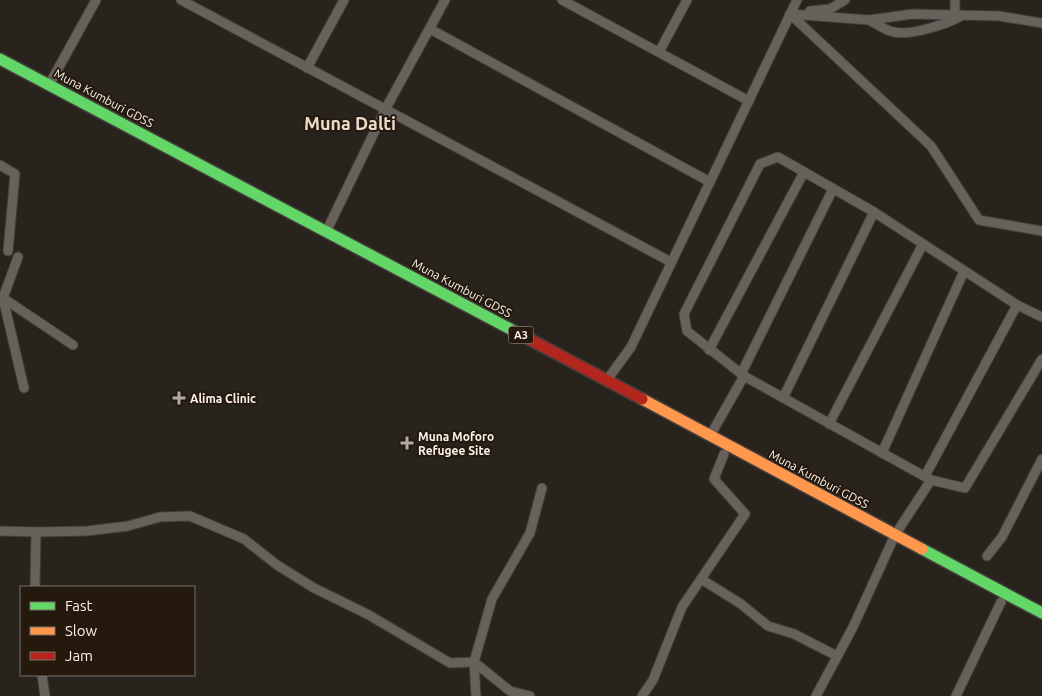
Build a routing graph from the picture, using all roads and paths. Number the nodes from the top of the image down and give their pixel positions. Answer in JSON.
{"nodes":[{"id":1,"x":96,"y":0,"type":"edge"},
{"id":2,"x":181,"y":0,"type":"edge"},
{"id":3,"x":344,"y":0,"type":"edge"},
{"id":4,"x":445,"y":0,"type":"edge"},
{"id":5,"x":562,"y":0,"type":"edge"},
{"id":6,"x":687,"y":0,"type":"edge"},
{"id":7,"x":797,"y":0,"type":"edge"},
{"id":8,"x":844,"y":0,"type":"edge"},
{"id":9,"x":956,"y":0,"type":"edge"},
{"id":10,"x":574,"y":3,"type":"edge"},
{"id":11,"x":790,"y":14,"type":"junction"},
{"id":12,"x":959,"y":15,"type":"junction"},
{"id":13,"x":869,"y":20,"type":"junction"},
{"id":14,"x":1042,"y":23,"type":"edge"},
{"id":15,"x":430,"y":29,"type":"junction"},
{"id":16,"x":658,"y":52,"type":"junction"},
{"id":17,"x":0,"y":59,"type":"edge"},
{"id":18,"x":307,"y":68,"type":"junction"},
{"id":19,"x":0,"y":70,"type":"edge"},
{"id":20,"x":49,"y":85,"type":"junction"},
{"id":21,"x":749,"y":101,"type":"junction"},
{"id":22,"x":385,"y":110,"type":"junction"},
{"id":23,"x":0,"y":165,"type":"edge"},
{"id":24,"x":804,"y":172,"type":"junction"},
{"id":25,"x":710,"y":182,"type":"junction"},
{"id":26,"x":833,"y":189,"type":"junction"},
{"id":27,"x":874,"y":212,"type":"junction"},
{"id":28,"x":1042,"y":231,"type":"edge"},
{"id":29,"x":326,"y":232,"type":"junction"},
{"id":30,"x":923,"y":244,"type":"junction"},
{"id":31,"x":4,"y":249,"type":"edge"},
{"id":32,"x":672,"y":262,"type":"junction"},
{"id":33,"x":964,"y":270,"type":"junction"},
{"id":34,"x":1,"y":301,"type":"edge"},
{"id":35,"x":1017,"y":305,"type":"junction"},
{"id":36,"x":1042,"y":317,"type":"edge"},
{"id":37,"x":73,"y":345,"type":"dead end"},
{"id":38,"x":709,"y":350,"type":"junction"},
{"id":39,"x":1042,"y":359,"type":"edge"},
{"id":40,"x":742,"y":375,"type":"junction"},
{"id":41,"x":607,"y":380,"type":"junction"},
{"id":42,"x":24,"y":388,"type":"dead end"},
{"id":43,"x":783,"y":398,"type":"junction"},
{"id":44,"x":829,"y":424,"type":"junction"},
{"id":45,"x":710,"y":436,"type":"junction"},
{"id":46,"x":882,"y":453,"type":"junction"},
{"id":47,"x":724,"y":454,"type":"junction"},
{"id":48,"x":1041,"y":464,"type":"edge"},
{"id":49,"x":928,"y":478,"type":"junction"},
{"id":50,"x":542,"y":488,"type":"dead end"},
{"id":51,"x":0,"y":531,"type":"edge"},
{"id":52,"x":36,"y":532,"type":"junction"},
{"id":53,"x":893,"y":539,"type":"junction"},
{"id":54,"x":987,"y":556,"type":"dead end"},
{"id":55,"x":701,"y":578,"type":"junction"},
{"id":56,"x":36,"y":586,"type":"edge"},
{"id":57,"x":1001,"y":602,"type":"junction"},
{"id":58,"x":1042,"y":614,"type":"edge"},
{"id":59,"x":1042,"y":624,"type":"edge"},
{"id":60,"x":837,"y":656,"type":"junction"},
{"id":61,"x":474,"y":662,"type":"junction"},
{"id":62,"x":42,"y":676,"type":"edge"},
{"id":63,"x":45,"y":696,"type":"edge"},
{"id":64,"x":476,"y":696,"type":"edge"},
{"id":65,"x":530,"y":696,"type":"edge"},
{"id":66,"x":642,"y":696,"type":"edge"},
{"id":67,"x":816,"y":696,"type":"edge"},
{"id":68,"x":956,"y":696,"type":"edge"}],
"edges":[{"from":1,"to":20,"type":"street"},
{"from":2,"to":18,"type":"street"},
{"from":3,"to":18,"type":"street"},
{"from":4,"to":15,"type":"street"},
{"from":5,"to":10,"type":"street"},
{"from":6,"to":16,"type":"street"},
{"from":7,"to":11,"type":"street"},
{"from":8,"to":11,"type":"street"},
{"from":9,"to":12,"type":"street"},
{"from":10,"to":16,"type":"street"},
{"from":11,"to":13,"type":"street"},
{"from":11,"to":21,"type":"street"},
{"from":11,"to":28,"type":"street"},
{"from":12,"to":13,"type":"street"},
{"from":12,"to":13,"type":"street"},
{"from":12,"to":14,"type":"street"},
{"from":15,"to":22,"type":"street"},
{"from":15,"to":25,"type":"street"},
{"from":16,"to":21,"type":"street"},
{"from":17,"to":20,"type":"highway","name":"Muna Kumburi GDSS","number":"A3"},
{"from":18,"to":22,"type":"street"},
{"from":19,"to":47,"type":"highway","name":"Muna Kumburi GDSS","number":"A3"},
{"from":20,"to":29,"type":"highway","name":"Muna Kumburi GDSS","number":"A3"},
{"from":21,"to":25,"type":"street"},
{"from":22,"to":29,"type":"street"},
{"from":22,"to":32,"type":"street"},
{"from":23,"to":31,"type":"street"},
{"from":24,"to":26,"type":"street"},
{"from":24,"to":38,"type":"street"},
{"from":24,"to":38,"type":"street"},
{"from":25,"to":32,"type":"street"},
{"from":26,"to":27,"type":"street"},
{"from":26,"to":40,"type":"street"},
{"from":27,"to":30,"type":"street"},
{"from":27,"to":43,"type":"street"},
{"from":29,"to":41,"type":"highway","name":"Muna Kumburi GDSS","number":"A3"},
{"from":30,"to":33,"type":"street"},
{"from":30,"to":44,"type":"street"},
{"from":31,"to":34,"type":"street"},
{"from":32,"to":41,"type":"street"},
{"from":33,"to":35,"type":"street"},
{"from":33,"to":46,"type":"street"},
{"from":34,"to":37,"type":"street"},
{"from":34,"to":42,"type":"street"},
{"from":35,"to":36,"type":"street"},
{"from":35,"to":49,"type":"street"},
{"from":38,"to":40,"type":"street"},
{"from":39,"to":49,"type":"street"},
{"from":40,"to":43,"type":"street"},
{"from":40,"to":45,"type":"street"},
{"from":41,"to":45,"type":"highway","name":"Muna Kumburi GDSS","number":"A3"},
{"from":43,"to":44,"type":"street"},
{"from":44,"to":46,"type":"street"},
{"from":45,"to":53,"type":"highway","name":"Muna Kumburi GDSS","number":"A3"},
{"from":46,"to":49,"type":"street"},
{"from":47,"to":53,"type":"highway","name":"Muna Kumburi GDSS","number":"A3"},
{"from":47,"to":55,"type":"street"},
{"from":48,"to":54,"type":"street"},
{"from":49,"to":53,"type":"street"},
{"from":50,"to":61,"type":"street"},
{"from":51,"to":52,"type":"street"},
{"from":52,"to":56,"type":"street"},
{"from":52,"to":61,"type":"street"},
{"from":53,"to":57,"type":"highway","name":"Muna Kumburi GDSS","number":"A3"},
{"from":53,"to":58,"type":"highway","name":"Muna Kumburi GDSS","number":"A3"},
{"from":53,"to":60,"type":"street"},
{"from":55,"to":60,"type":"street"},
{"from":55,"to":66,"type":"street"},
{"from":57,"to":59,"type":"highway","name":"Muna Kumburi GDSS","number":"A3"},
{"from":57,"to":68,"type":"street"},
{"from":60,"to":67,"type":"street"},
{"from":61,"to":64,"type":"street"},
{"from":61,"to":65,"type":"street"},
{"from":62,"to":63,"type":"street"}]}
